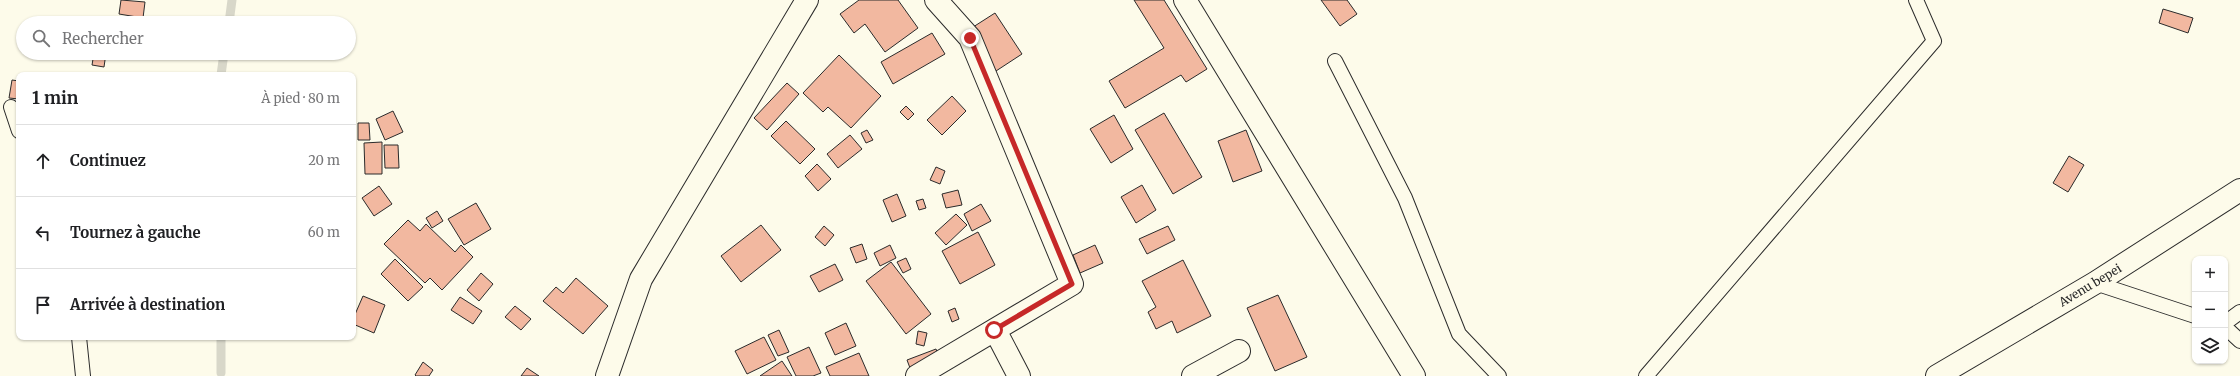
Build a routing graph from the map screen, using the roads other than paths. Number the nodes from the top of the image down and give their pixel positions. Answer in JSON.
{"nodes":[{"id":1,"x":807,"y":0,"type":"edge"},
{"id":2,"x":936,"y":0,"type":"edge"},
{"id":3,"x":1185,"y":0,"type":"edge"},
{"id":4,"x":1916,"y":0,"type":"edge"},
{"id":5,"x":1335,"y":61,"type":"dead end"},
{"id":6,"x":11,"y":107,"type":"dead end"},
{"id":7,"x":16,"y":122,"type":"edge"},
{"id":8,"x":2240,"y":190,"type":"edge"},
{"id":9,"x":2095,"y":283,"type":"junction"},
{"id":10,"x":2240,"y":312,"type":"edge"},
{"id":11,"x":2192,"y":315,"type":"edge"},
{"id":12,"x":2228,"y":321,"type":"edge"},
{"id":13,"x":2226,"y":328,"type":"edge"},
{"id":14,"x":994,"y":330,"type":"junction"},
{"id":15,"x":79,"y":340,"type":"edge"},
{"id":16,"x":2240,"y":341,"type":"edge"},
{"id":17,"x":1239,"y":351,"type":"dead end"},
{"id":18,"x":83,"y":376,"type":"edge"},
{"id":19,"x":607,"y":376,"type":"edge"},
{"id":20,"x":917,"y":376,"type":"edge"},
{"id":21,"x":1019,"y":376,"type":"edge"},
{"id":22,"x":1193,"y":376,"type":"edge"},
{"id":23,"x":1414,"y":376,"type":"edge"},
{"id":24,"x":1499,"y":376,"type":"edge"},
{"id":25,"x":1646,"y":376,"type":"edge"},
{"id":26,"x":1936,"y":376,"type":"edge"}],
"edges":[{"from":1,"to":19,"type":"street"},
{"from":2,"to":14,"type":"street"},
{"from":3,"to":23,"type":"street"},
{"from":4,"to":25,"type":"lane"},
{"from":5,"to":24,"type":"lane"},
{"from":6,"to":7,"type":"lane"},
{"from":8,"to":9,"type":"street","name":"Avenu bepei"},
{"from":9,"to":11,"type":"lane"},
{"from":9,"to":26,"type":"street","name":"Avenu bepei"},
{"from":10,"to":12,"type":"lane"},
{"from":13,"to":16,"type":"lane"},
{"from":14,"to":20,"type":"street"},
{"from":14,"to":21,"type":"street"},
{"from":15,"to":18,"type":"lane"},
{"from":17,"to":22,"type":"street"}]}
